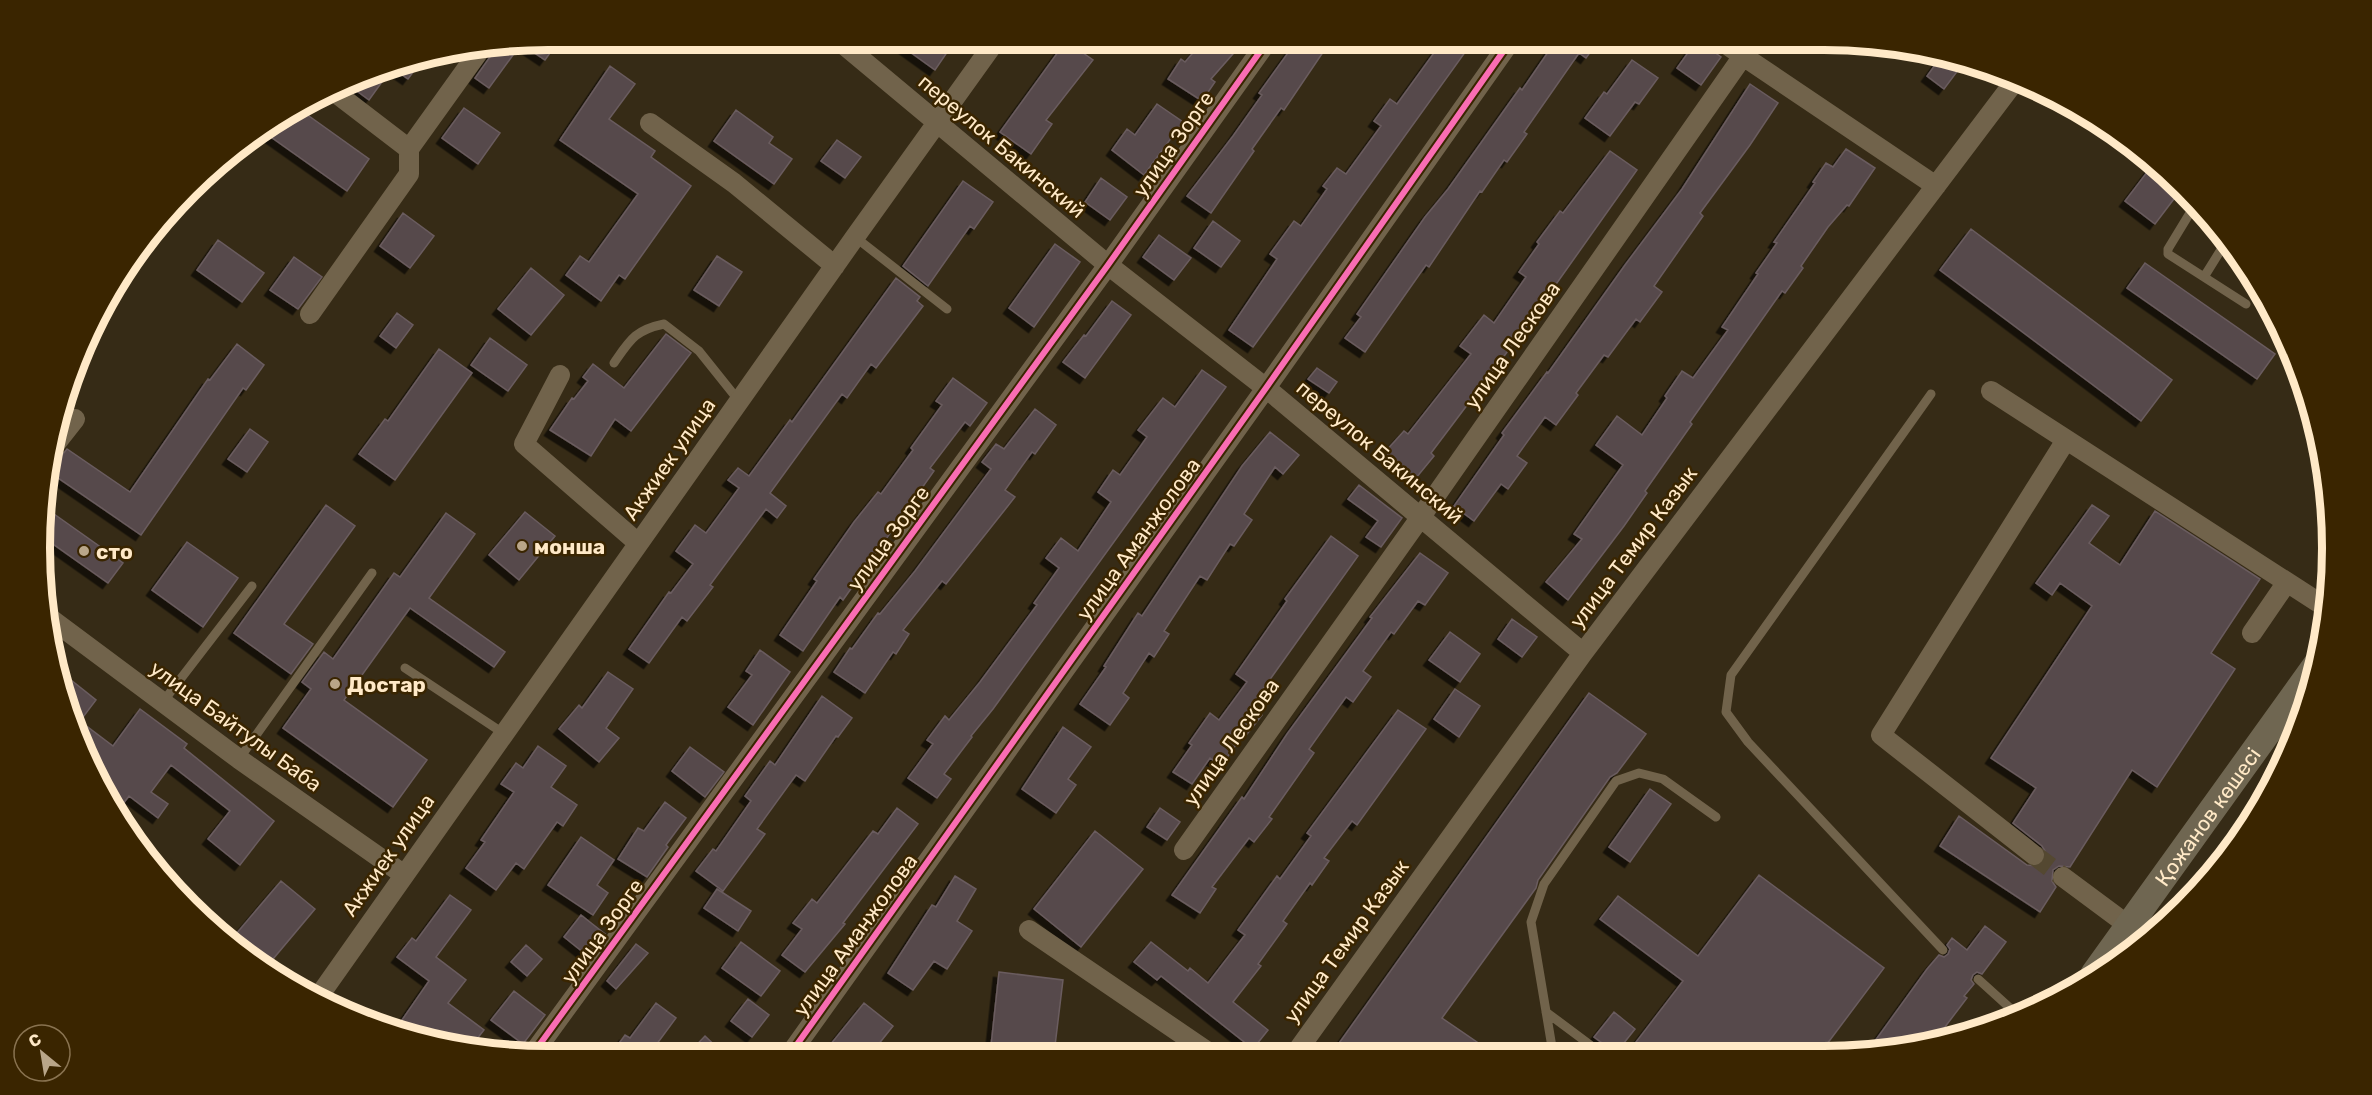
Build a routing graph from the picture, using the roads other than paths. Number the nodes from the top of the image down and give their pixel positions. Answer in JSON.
{"nodes":[{"id":1,"x":850,"y":50,"type":"edge"},
{"id":2,"x":989,"y":50,"type":"edge"},
{"id":3,"x":1261,"y":50,"type":"edge"},
{"id":4,"x":1504,"y":50,"type":"edge"},
{"id":5,"x":1735,"y":50,"type":"edge"},
{"id":6,"x":477,"y":55,"type":"edge"},
{"id":7,"x":1743,"y":56,"type":"junction"},
{"id":8,"x":2011,"y":86,"type":"edge"},
{"id":9,"x":339,"y":95,"type":"edge"},
{"id":10,"x":650,"y":123,"type":"dead end"},
{"id":11,"x":938,"y":124,"type":"junction"},
{"id":12,"x":409,"y":149,"type":"junction"},
{"id":13,"x":1936,"y":186,"type":"junction"},
{"id":14,"x":2191,"y":211,"type":"edge"},
{"id":15,"x":855,"y":237,"type":"junction"},
{"id":16,"x":2222,"y":247,"type":"edge"},
{"id":17,"x":1108,"y":265,"type":"junction"},
{"id":18,"x":835,"y":266,"type":"junction"},
{"id":19,"x":2204,"y":277,"type":"junction"},
{"id":20,"x":2246,"y":304,"type":"dead end"},
{"id":21,"x":947,"y":309,"type":"dead end"},
{"id":22,"x":310,"y":314,"type":"dead end"},
{"id":23,"x":614,"y":363,"type":"dead end"},
{"id":24,"x":560,"y":375,"type":"dead end"},
{"id":25,"x":1266,"y":387,"type":"junction"},
{"id":26,"x":1991,"y":391,"type":"dead end"},
{"id":27,"x":1931,"y":394,"type":"dead end"},
{"id":28,"x":739,"y":402,"type":"junction"},
{"id":29,"x":75,"y":419,"type":"dead end"},
{"id":30,"x":62,"y":435,"type":"edge"},
{"id":31,"x":2066,"y":440,"type":"junction"},
{"id":32,"x":1420,"y":518,"type":"junction"},
{"id":33,"x":638,"y":543,"type":"junction"},
{"id":34,"x":372,"y":573,"type":"dead end"},
{"id":35,"x":2287,"y":582,"type":"junction"},
{"id":36,"x":252,"y":586,"type":"dead end"},
{"id":37,"x":2319,"y":603,"type":"edge"},
{"id":38,"x":2252,"y":633,"type":"dead end"},
{"id":39,"x":58,"y":636,"type":"edge"},
{"id":40,"x":1583,"y":653,"type":"junction"},
{"id":41,"x":405,"y":668,"type":"dead end"},
{"id":42,"x":2304,"y":682,"type":"edge"},
{"id":43,"x":162,"y":703,"type":"junction"},
{"id":44,"x":503,"y":734,"type":"junction"},
{"id":45,"x":239,"y":759,"type":"junction"},
{"id":46,"x":1716,"y":817,"type":"dead end"},
{"id":47,"x":1184,"y":850,"type":"dead end"},
{"id":48,"x":2034,"y":855,"type":"tunnel mouth"},
{"id":49,"x":403,"y":874,"type":"junction"},
{"id":50,"x":2063,"y":878,"type":"tunnel mouth"},
{"id":51,"x":2129,"y":926,"type":"junction"},
{"id":52,"x":1029,"y":930,"type":"dead end"},
{"id":53,"x":1943,"y":950,"type":"dead end"},
{"id":54,"x":2105,"y":959,"type":"edge"},
{"id":55,"x":1978,"y":979,"type":"dead end"},
{"id":56,"x":322,"y":991,"type":"edge"},
{"id":57,"x":2011,"y":1009,"type":"edge"},
{"id":58,"x":1546,"y":1012,"type":"junction"},
{"id":59,"x":538,"y":1045,"type":"edge"},
{"id":60,"x":795,"y":1046,"type":"edge"},
{"id":61,"x":1199,"y":1046,"type":"edge"},
{"id":62,"x":1301,"y":1046,"type":"edge"},
{"id":63,"x":1552,"y":1046,"type":"edge"},
{"id":64,"x":1592,"y":1046,"type":"edge"}],
"edges":[{"from":1,"to":11,"type":"street","name":"переулок Бакинский"},
{"from":2,"to":11,"type":"street","name":"Акжиек улица"},
{"from":3,"to":17,"type":"street","name":"улица Зорге"},
{"from":4,"to":25,"type":"street","name":"улица Аманжолова"},
{"from":5,"to":7,"type":"street"},
{"from":6,"to":12,"type":"street"},
{"from":7,"to":13,"type":"street"},
{"from":7,"to":32,"type":"street","name":"улица Лескова"},
{"from":8,"to":13,"type":"street","name":"улица Темир Казык"},
{"from":9,"to":12,"type":"street"},
{"from":10,"to":18,"type":"street"},
{"from":11,"to":15,"type":"street","name":"Акжиек улица"},
{"from":11,"to":17,"type":"street","name":"переулок Бакинский"},
{"from":12,"to":22,"type":"street"},
{"from":13,"to":40,"type":"street","name":"улица Темир Казык"},
{"from":14,"to":19,"type":"lane"},
{"from":15,"to":18,"type":"street","name":"Акжиек улица"},
{"from":15,"to":21,"type":"lane"},
{"from":16,"to":19,"type":"lane"},
{"from":17,"to":25,"type":"street","name":"переулок Бакинский"},
{"from":17,"to":59,"type":"street","name":"улица Зорге"},
{"from":18,"to":28,"type":"street","name":"Акжиек улица"},
{"from":19,"to":20,"type":"lane"},
{"from":23,"to":28,"type":"lane"},
{"from":24,"to":33,"type":"street"},
{"from":25,"to":32,"type":"street","name":"переулок Бакинский"},
{"from":25,"to":60,"type":"street","name":"улица Аманжолова"},
{"from":26,"to":31,"type":"street"},
{"from":27,"to":53,"type":"lane"},
{"from":28,"to":33,"type":"street","name":"Акжиек улица"},
{"from":29,"to":30,"type":"street"},
{"from":31,"to":35,"type":"street"},
{"from":31,"to":48,"type":"street"},
{"from":32,"to":40,"type":"street","name":"переулок Бакинский"},
{"from":32,"to":47,"type":"street","name":"улица Лескова"},
{"from":33,"to":44,"type":"street","name":"Акжиек улица"},
{"from":34,"to":45,"type":"lane"},
{"from":35,"to":37,"type":"street"},
{"from":35,"to":38,"type":"street"},
{"from":36,"to":43,"type":"lane"},
{"from":39,"to":43,"type":"street","name":"улица Байтулы Баба"},
{"from":40,"to":62,"type":"street","name":"улица Темир Казык"},
{"from":41,"to":44,"type":"lane"},
{"from":42,"to":51,"type":"main road","name":"Қожанов көшесі"},
{"from":43,"to":45,"type":"street","name":"улица Байтулы Баба"},
{"from":44,"to":49,"type":"street","name":"Акжиек улица"},
{"from":45,"to":49,"type":"street","name":"улица Байтулы Баба"},
{"from":46,"to":58,"type":"lane"},
{"from":49,"to":56,"type":"street","name":"Акжиек улица"},
{"from":50,"to":51,"type":"street"},
{"from":51,"to":54,"type":"main road","name":"Қожанов көшесі"},
{"from":52,"to":61,"type":"street"},
{"from":55,"to":57,"type":"lane"},
{"from":58,"to":63,"type":"lane"},
{"from":58,"to":64,"type":"lane"}]}
